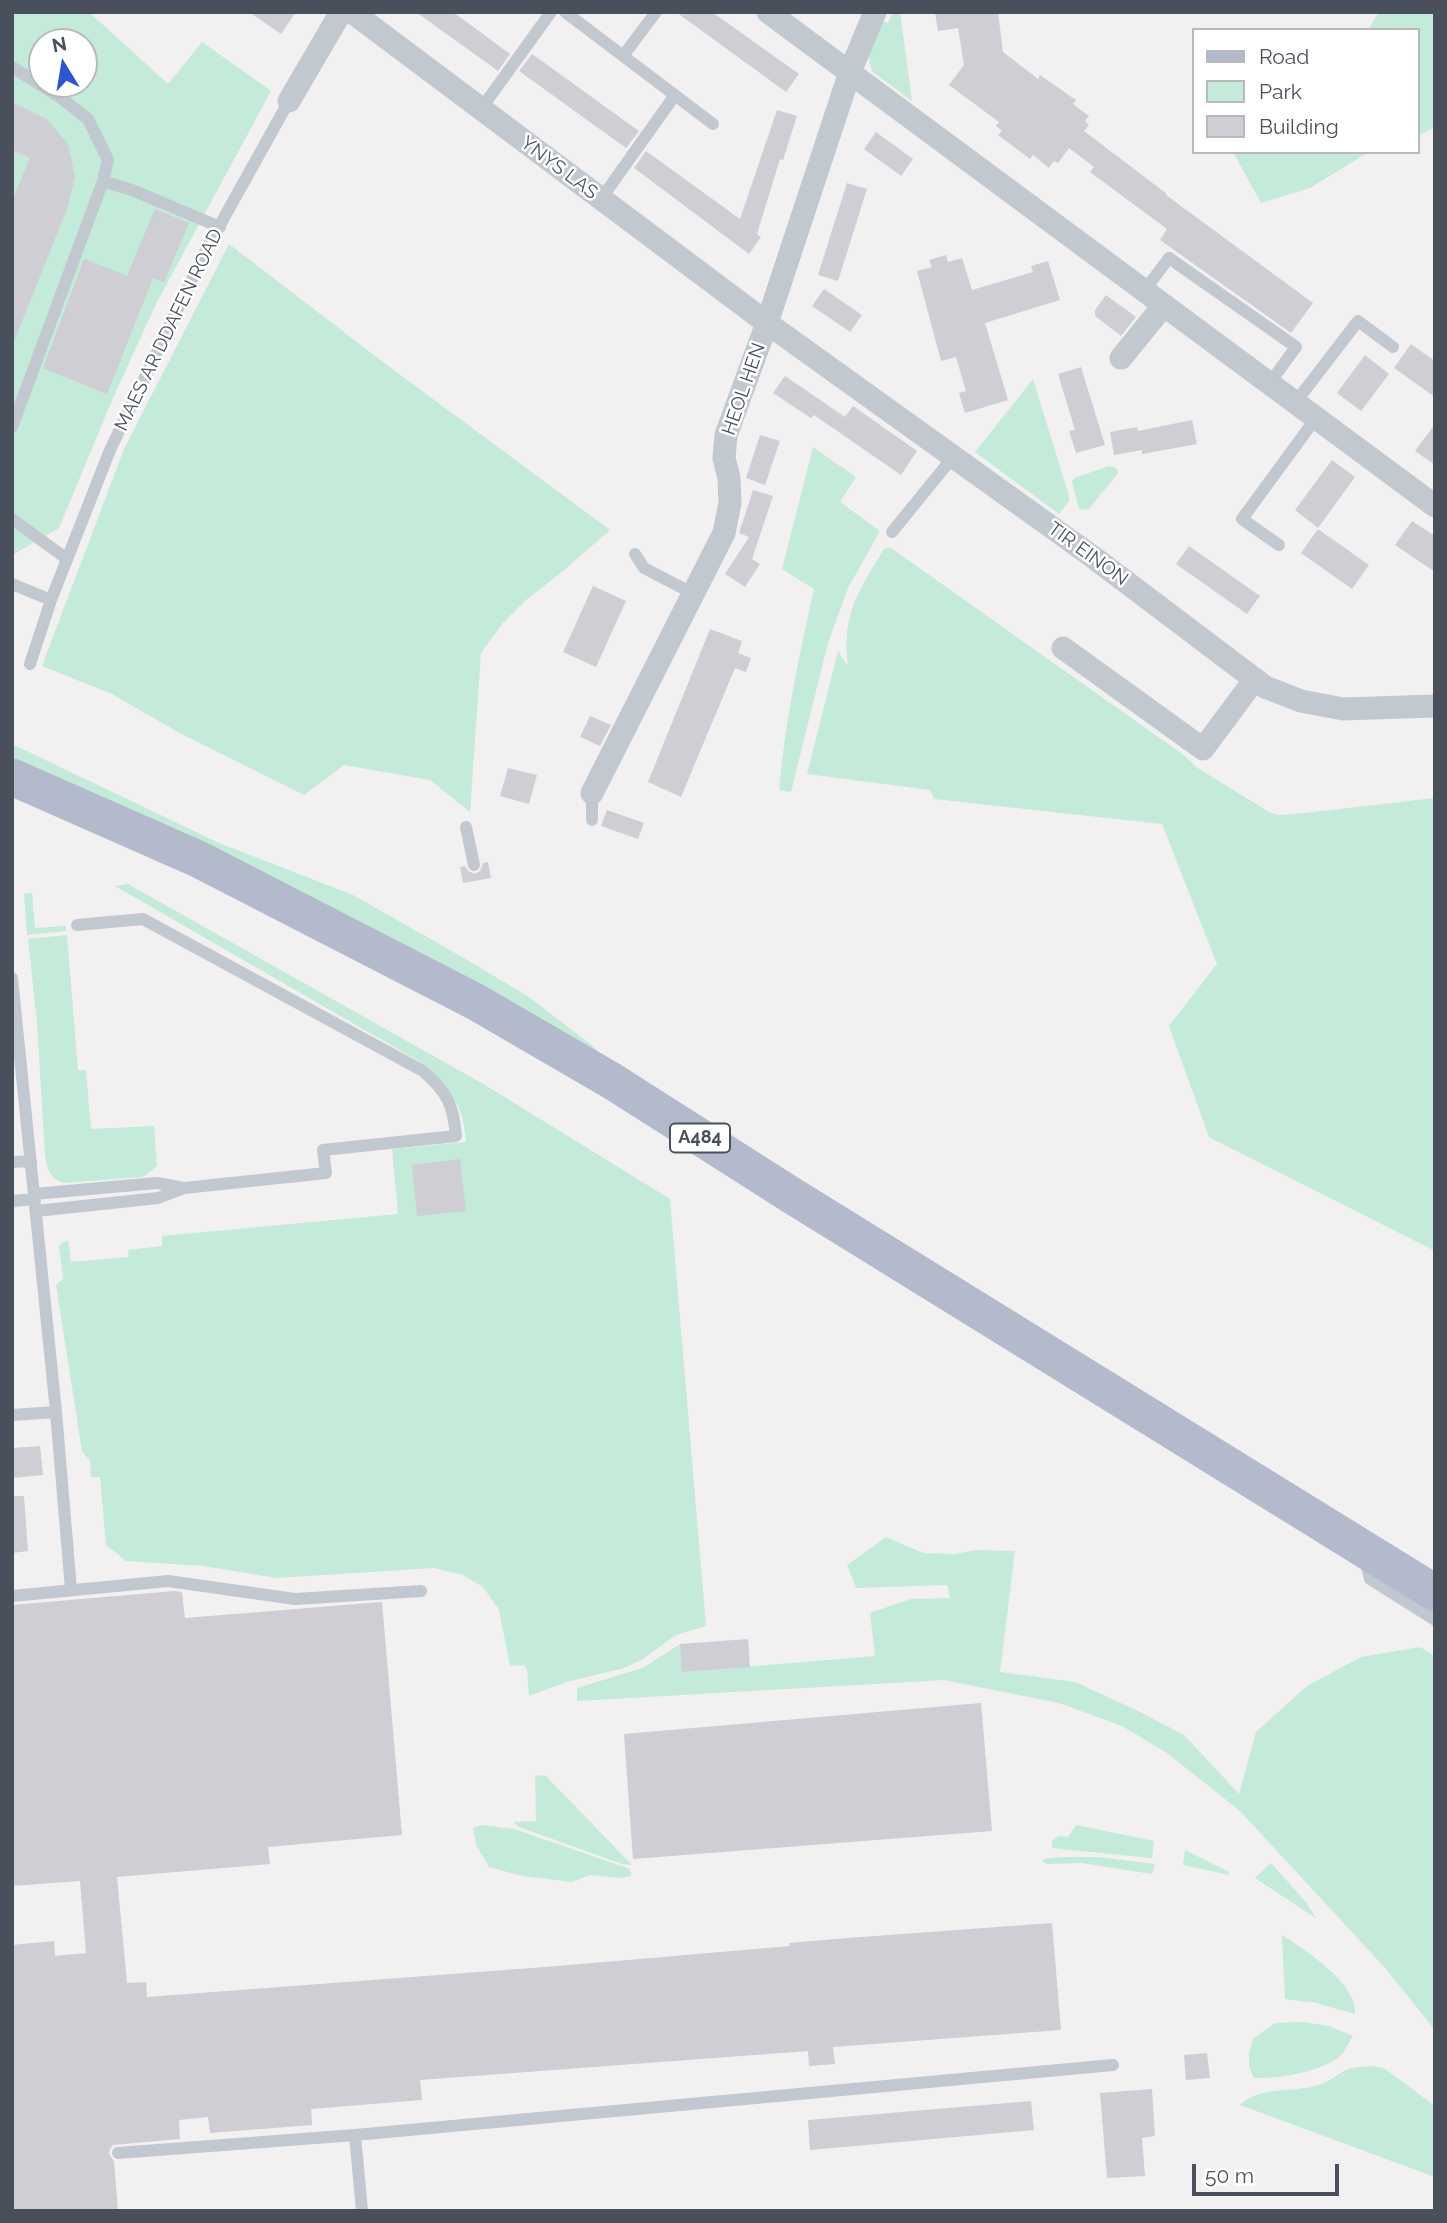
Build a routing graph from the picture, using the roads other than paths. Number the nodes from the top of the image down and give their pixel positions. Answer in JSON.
{"nodes":[{"id":1,"x":341,"y":12,"type":"edge"},
{"id":2,"x":352,"y":12,"type":"edge"},
{"id":3,"x":551,"y":12,"type":"edge"},
{"id":4,"x":565,"y":12,"type":"edge"},
{"id":5,"x":656,"y":12,"type":"edge"},
{"id":6,"x":768,"y":12,"type":"edge"},
{"id":7,"x":875,"y":12,"type":"edge"},
{"id":8,"x":623,"y":56,"type":"junction"},
{"id":9,"x":12,"y":68,"type":"edge"},
{"id":10,"x":850,"y":72,"type":"junction"},
{"id":11,"x":675,"y":95,"type":"junction"},
{"id":12,"x":289,"y":100,"type":"joint"},
{"id":13,"x":481,"y":109,"type":"junction"},
{"id":14,"x":713,"y":124,"type":"dead end"},
{"id":15,"x":103,"y":181,"type":"junction"},
{"id":16,"x":601,"y":199,"type":"junction"},
{"id":17,"x":220,"y":227,"type":"junction"},
{"id":18,"x":1144,"y":291,"type":"junction"},
{"id":19,"x":1164,"y":305,"type":"junction"},
{"id":20,"x":767,"y":323,"type":"junction"},
{"id":21,"x":1392,"y":347,"type":"dead end"},
{"id":22,"x":1121,"y":358,"type":"dead end"},
{"id":23,"x":1269,"y":384,"type":"junction"},
{"id":24,"x":1295,"y":403,"type":"junction"},
{"id":25,"x":1316,"y":418,"type":"junction"},
{"id":26,"x":12,"y":427,"type":"edge"},
{"id":27,"x":953,"y":457,"type":"junction"},
{"id":28,"x":1435,"y":506,"type":"edge"},
{"id":29,"x":12,"y":519,"type":"edge"},
{"id":30,"x":892,"y":532,"type":"dead end"},
{"id":31,"x":1279,"y":545,"type":"dead end"},
{"id":32,"x":635,"y":554,"type":"dead end"},
{"id":33,"x":67,"y":559,"type":"junction"},
{"id":34,"x":12,"y":584,"type":"edge"},
{"id":35,"x":692,"y":593,"type":"junction"},
{"id":36,"x":51,"y":600,"type":"junction"},
{"id":37,"x":1063,"y":648,"type":"dead end"},
{"id":38,"x":30,"y":664,"type":"dead end"},
{"id":39,"x":1255,"y":679,"type":"junction"},
{"id":40,"x":1435,"y":706,"type":"edge"},
{"id":41,"x":12,"y":778,"type":"edge"},
{"id":42,"x":592,"y":793,"type":"joint"},
{"id":43,"x":592,"y":820,"type":"dead end"},
{"id":44,"x":466,"y":827,"type":"dead end"},
{"id":45,"x":474,"y":865,"type":"dead end"},
{"id":46,"x":77,"y":925,"type":"dead end"},
{"id":47,"x":12,"y":978,"type":"edge"},
{"id":48,"x":31,"y":1161,"type":"junction"},
{"id":49,"x":12,"y":1162,"type":"edge"},
{"id":50,"x":184,"y":1188,"type":"junction"},
{"id":51,"x":12,"y":1201,"type":"edge"},
{"id":52,"x":35,"y":1201,"type":"junction"},
{"id":53,"x":56,"y":1412,"type":"junction"},
{"id":54,"x":12,"y":1415,"type":"edge"},
{"id":55,"x":1362,"y":1546,"type":"junction"},
{"id":56,"x":71,"y":1589,"type":"junction"},
{"id":57,"x":421,"y":1591,"type":"dead end"},
{"id":58,"x":1435,"y":1593,"type":"edge"},
{"id":59,"x":12,"y":1596,"type":"edge"},
{"id":60,"x":1435,"y":1620,"type":"edge"},
{"id":61,"x":1113,"y":2065,"type":"dead end"},
{"id":62,"x":355,"y":2134,"type":"junction"},
{"id":63,"x":118,"y":2154,"type":"dead end"},
{"id":64,"x":362,"y":2211,"type":"edge"}],
"edges":[{"from":1,"to":12,"type":"street","name":"MAES AR DDAFEN ROAD"},
{"from":2,"to":13,"type":"street","name":"YNYS LAS"},
{"from":3,"to":13,"type":"lane"},
{"from":4,"to":8,"type":"lane"},
{"from":5,"to":8,"type":"lane"},
{"from":6,"to":10,"type":"street"},
{"from":7,"to":10,"type":"street","name":"HEOL HEN"},
{"from":8,"to":11,"type":"lane"},
{"from":9,"to":15,"type":"lane"},
{"from":10,"to":18,"type":"street"},
{"from":10,"to":20,"type":"street","name":"HEOL HEN"},
{"from":11,"to":14,"type":"lane"},
{"from":11,"to":16,"type":"lane"},
{"from":12,"to":17,"type":"lane","name":"MAES AR DDAFEN ROAD"},
{"from":13,"to":16,"type":"street","name":"YNYS LAS"},
{"from":15,"to":17,"type":"lane"},
{"from":15,"to":26,"type":"lane"},
{"from":16,"to":20,"type":"street","name":"YNYS LAS"},
{"from":17,"to":33,"type":"lane","name":"MAES AR DDAFEN ROAD"},
{"from":18,"to":19,"type":"street"},
{"from":18,"to":23,"type":"lane"},
{"from":19,"to":22,"type":"street"},
{"from":19,"to":23,"type":"street"},
{"from":20,"to":27,"type":"street","name":"TIR EINON"},
{"from":20,"to":35,"type":"street","name":"HEOL HEN"},
{"from":21,"to":24,"type":"lane"},
{"from":23,"to":24,"type":"street"},
{"from":24,"to":25,"type":"street"},
{"from":25,"to":28,"type":"street"},
{"from":25,"to":31,"type":"lane"},
{"from":27,"to":30,"type":"lane"},
{"from":27,"to":39,"type":"street","name":"TIR EINON"},
{"from":29,"to":33,"type":"lane"},
{"from":32,"to":35,"type":"lane"},
{"from":33,"to":36,"type":"lane","name":"MAES AR DDAFEN ROAD"},
{"from":34,"to":36,"type":"lane"},
{"from":35,"to":42,"type":"street","name":"HEOL HEN"},
{"from":36,"to":38,"type":"lane","name":"MAES AR DDAFEN ROAD"},
{"from":37,"to":39,"type":"street"},
{"from":39,"to":40,"type":"street","name":"TIR EINON"},
{"from":41,"to":55,"type":"main road","number":"A484"},
{"from":42,"to":43,"type":"lane"},
{"from":44,"to":45,"type":"lane"},
{"from":46,"to":50,"type":"lane"},
{"from":47,"to":48,"type":"lane"},
{"from":48,"to":49,"type":"lane"},
{"from":48,"to":52,"type":"lane"},
{"from":50,"to":52,"type":"lane"},
{"from":50,"to":52,"type":"lane"},
{"from":51,"to":52,"type":"lane"},
{"from":52,"to":53,"type":"lane"},
{"from":53,"to":54,"type":"lane"},
{"from":53,"to":56,"type":"lane"},
{"from":55,"to":58,"type":"main road","number":"A484"},
{"from":55,"to":60,"type":"lane"},
{"from":56,"to":57,"type":"lane"},
{"from":56,"to":59,"type":"lane"},
{"from":61,"to":62,"type":"lane"},
{"from":62,"to":63,"type":"lane"},
{"from":62,"to":64,"type":"lane"}]}
